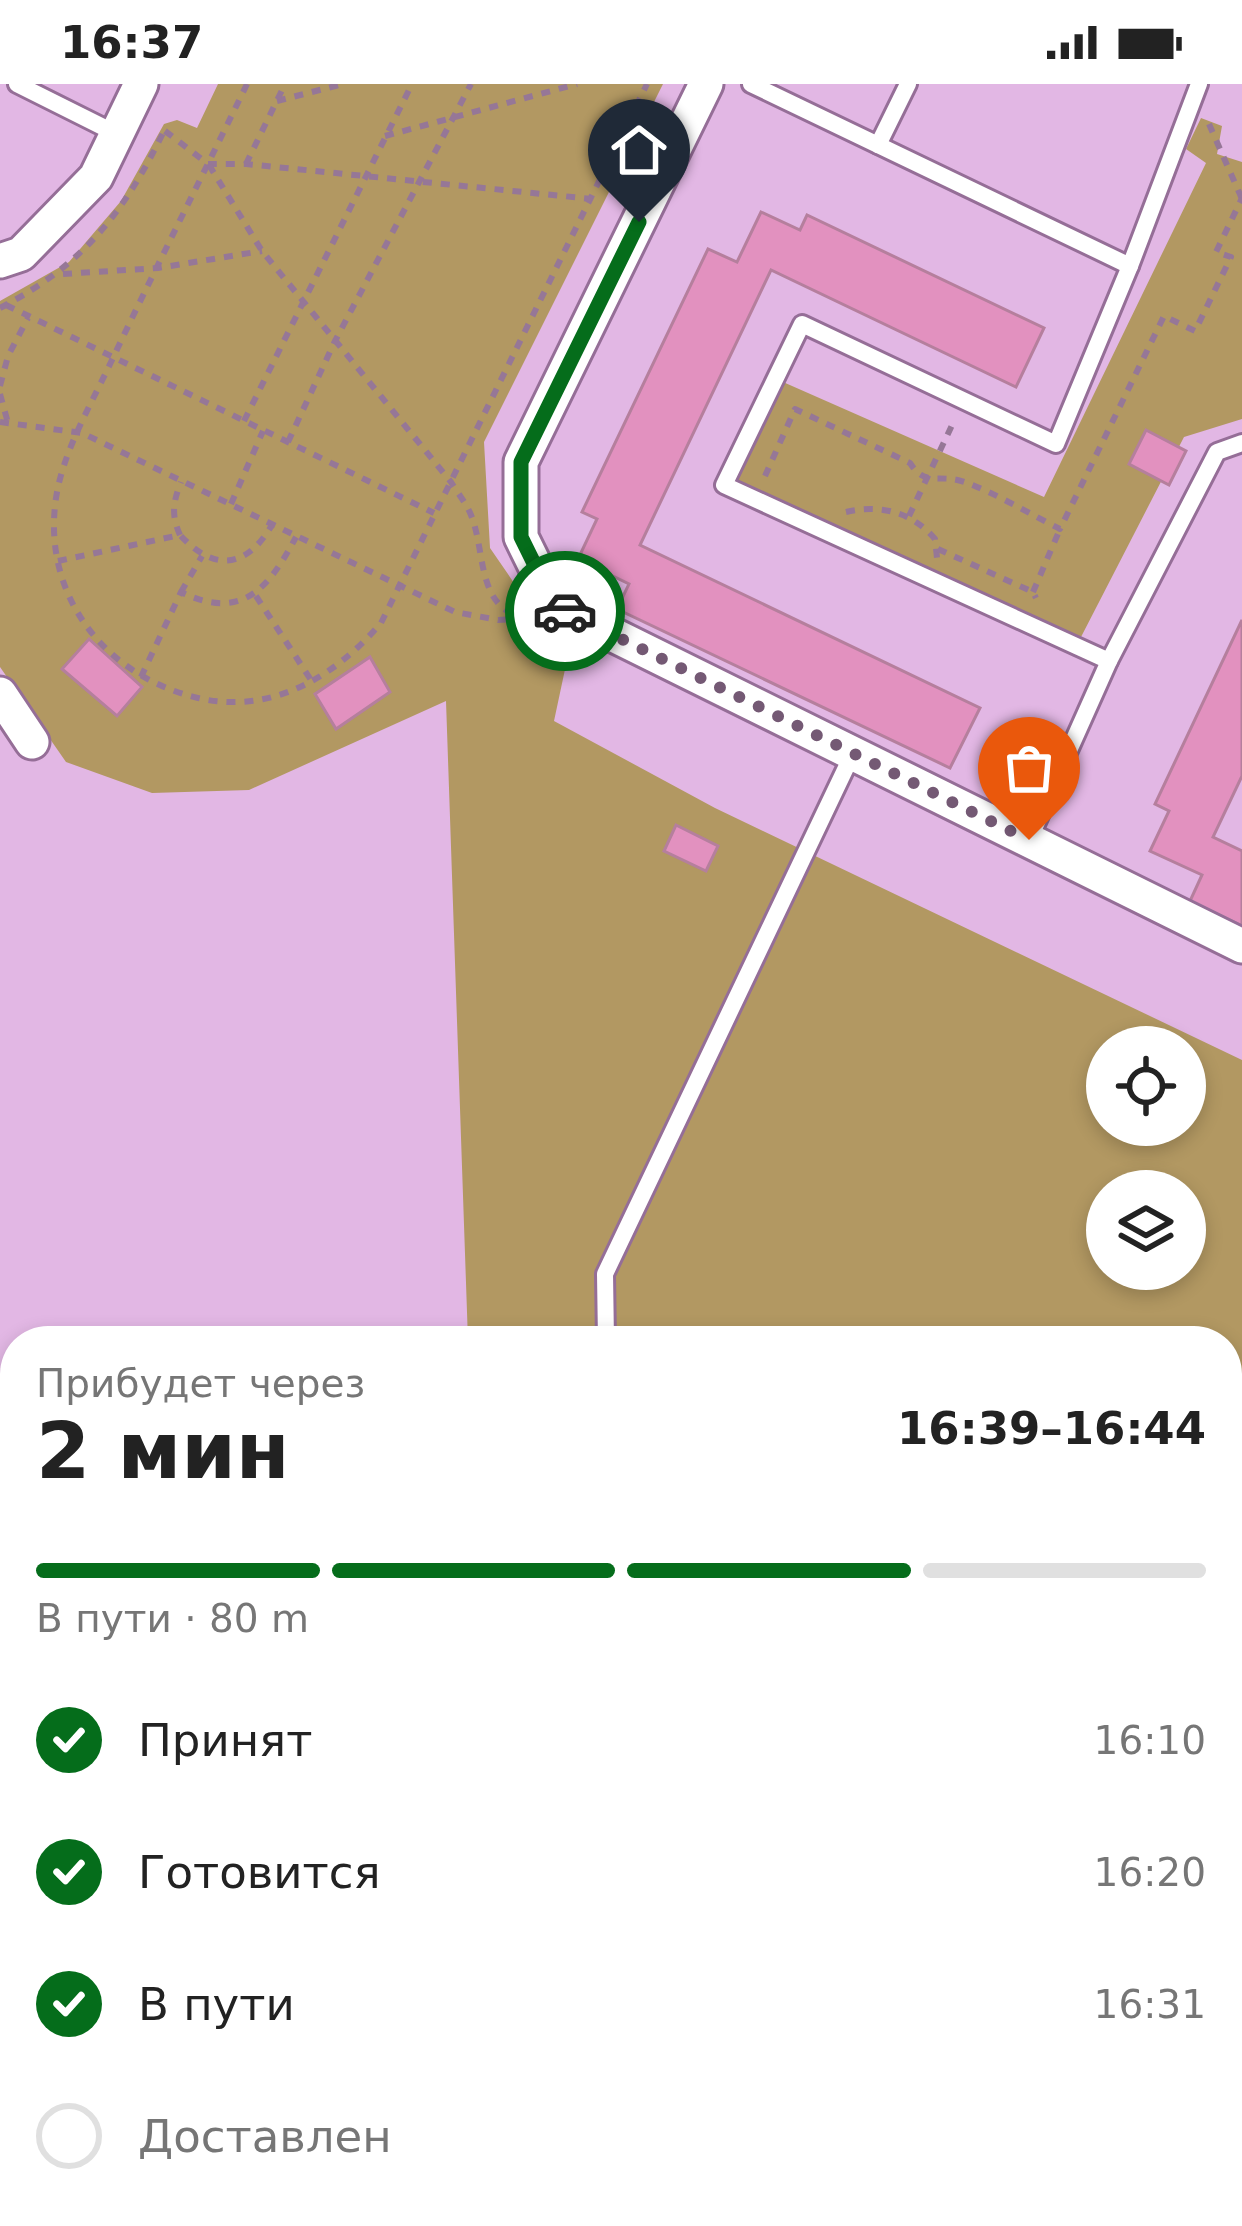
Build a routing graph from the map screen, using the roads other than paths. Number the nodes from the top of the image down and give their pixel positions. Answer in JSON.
{"nodes":[{"id":1,"x":17,"y":84,"type":"edge"},
{"id":2,"x":141,"y":84,"type":"edge"},
{"id":3,"x":706,"y":84,"type":"edge"},
{"id":4,"x":751,"y":84,"type":"edge"},
{"id":5,"x":908,"y":84,"type":"edge"},
{"id":6,"x":1198,"y":88,"type":"edge"},
{"id":7,"x":117,"y":134,"type":"junction"},
{"id":8,"x":878,"y":146,"type":"junction"},
{"id":9,"x":0,"y":261,"type":"edge"},
{"id":10,"x":1130,"y":266,"type":"junction"},
{"id":11,"x":1242,"y":443,"type":"edge"},
{"id":12,"x":1109,"y":662,"type":"junction"},
{"id":13,"x":0,"y":694,"type":"edge"},
{"id":14,"x":32,"y":742,"type":"dead end"},
{"id":15,"x":853,"y":753,"type":"junction"},
{"id":16,"x":1029,"y":840,"type":"junction"},
{"id":17,"x":1242,"y":946,"type":"edge"},
{"id":18,"x":606,"y":1326,"type":"edge"}],
"edges":[{"from":1,"to":7,"type":"lane"},
{"from":2,"to":7,"type":"street"},
{"from":3,"to":15,"type":"street"},
{"from":4,"to":8,"type":"lane"},
{"from":5,"to":8,"type":"lane"},
{"from":6,"to":10,"type":"lane"},
{"from":7,"to":9,"type":"street"},
{"from":8,"to":10,"type":"lane"},
{"from":10,"to":12,"type":"lane"},
{"from":11,"to":12,"type":"lane"},
{"from":12,"to":16,"type":"lane"},
{"from":13,"to":14,"type":"street"},
{"from":15,"to":16,"type":"street"},
{"from":15,"to":18,"type":"lane"},
{"from":16,"to":17,"type":"street"}]}
